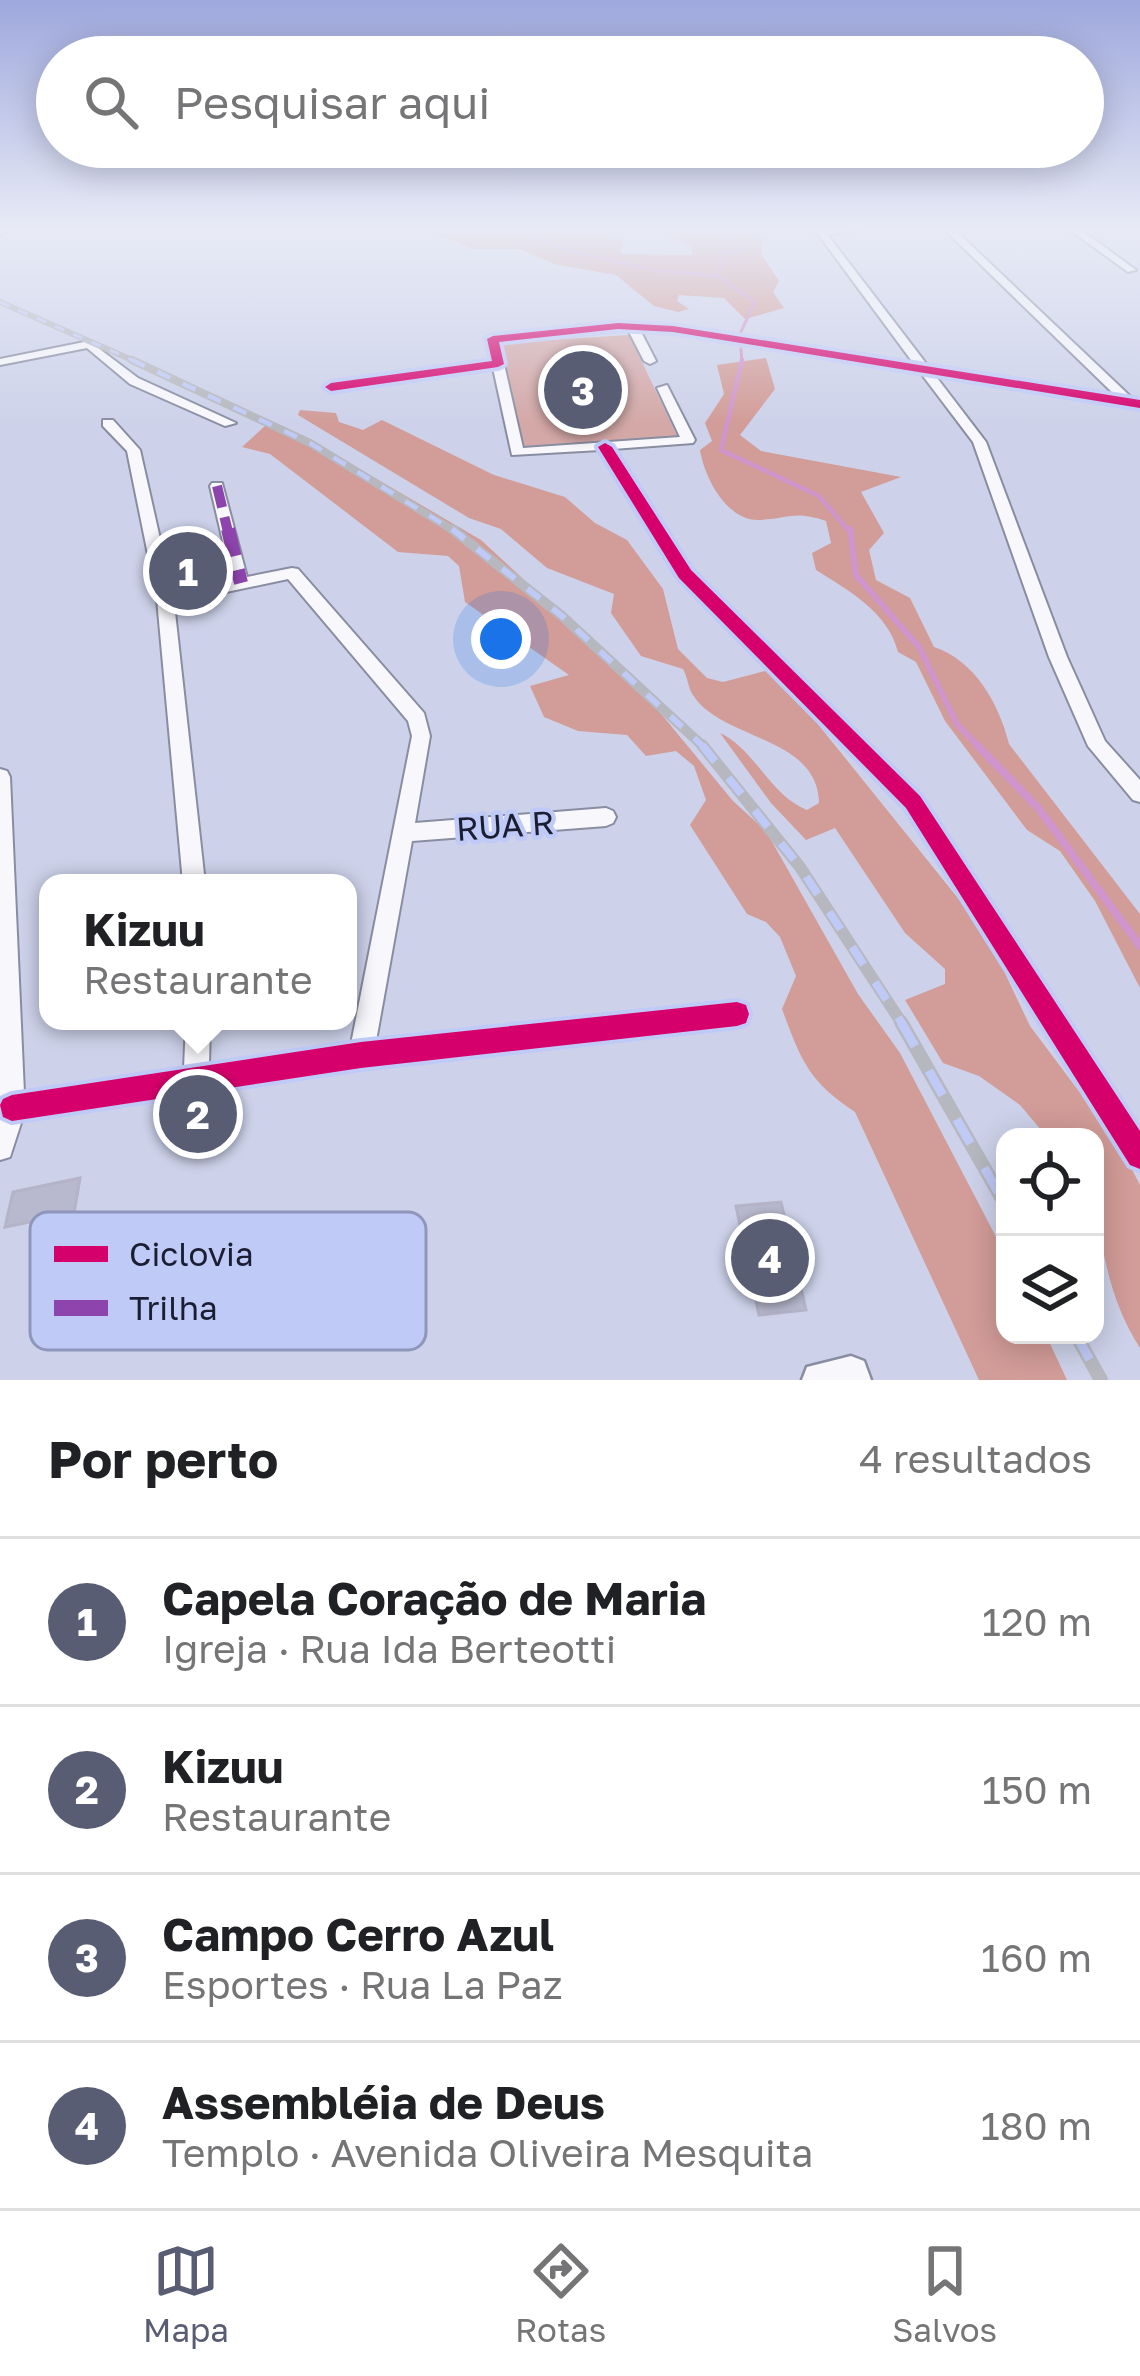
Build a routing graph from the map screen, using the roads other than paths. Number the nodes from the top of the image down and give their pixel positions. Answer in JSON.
{"nodes":[{"id":1,"x":867,"y":294,"type":"edge"},
{"id":2,"x":1018,"y":294,"type":"edge"},
{"id":3,"x":632,"y":326,"type":"junction"},
{"id":4,"x":650,"y":361,"type":"dead end"},
{"id":5,"x":0,"y":362,"type":"edge"},
{"id":6,"x":498,"y":364,"type":"junction"},
{"id":7,"x":923,"y":370,"type":"junction"},
{"id":8,"x":331,"y":387,"type":"dead end"},
{"id":9,"x":663,"y":388,"type":"dead end"},
{"id":10,"x":1137,"y":406,"type":"edge"},
{"id":11,"x":108,"y":423,"type":"dead end"},
{"id":12,"x":230,"y":423,"type":"dead end"},
{"id":13,"x":605,"y":447,"type":"junction"},
{"id":14,"x":217,"y":486,"type":"dead end"},
{"id":15,"x":241,"y":583,"type":"junction"},
{"id":16,"x":164,"y":599,"type":"junction"},
{"id":17,"x":0,"y":777,"type":"edge"},
{"id":18,"x":1140,"y":794,"type":"edge"},
{"id":19,"x":606,"y":818,"type":"dead end"},
{"id":20,"x":403,"y":833,"type":"junction"},
{"id":21,"x":193,"y":874,"type":"edge"},
{"id":22,"x":736,"y":1014,"type":"dead end"},
{"id":23,"x":198,"y":1030,"type":"edge"},
{"id":24,"x":362,"y":1055,"type":"junction"},
{"id":25,"x":196,"y":1081,"type":"junction"},
{"id":26,"x":12,"y":1108,"type":"junction"},
{"id":27,"x":0,"y":1147,"type":"edge"},
{"id":28,"x":1140,"y":1155,"type":"edge"}],
"edges":[{"from":1,"to":7,"type":"street"},
{"from":2,"to":10,"type":"street"},
{"from":3,"to":4,"type":"street"},
{"from":3,"to":6,"type":"street"},
{"from":3,"to":7,"type":"street"},
{"from":5,"to":12,"type":"street"},
{"from":6,"to":8,"type":"street"},
{"from":6,"to":13,"type":"street"},
{"from":7,"to":10,"type":"street"},
{"from":7,"to":18,"type":"street"},
{"from":9,"to":13,"type":"street"},
{"from":11,"to":16,"type":"street"},
{"from":13,"to":28,"type":"street"},
{"from":14,"to":15,"type":"street"},
{"from":15,"to":16,"type":"street"},
{"from":15,"to":20,"type":"street"},
{"from":16,"to":21,"type":"street"},
{"from":17,"to":26,"type":"street"},
{"from":19,"to":20,"type":"street","name":"RUA R"},
{"from":20,"to":24,"type":"street"},
{"from":22,"to":24,"type":"street"},
{"from":23,"to":25,"type":"street"},
{"from":24,"to":25,"type":"street"},
{"from":25,"to":26,"type":"street"},
{"from":26,"to":27,"type":"street"}]}
